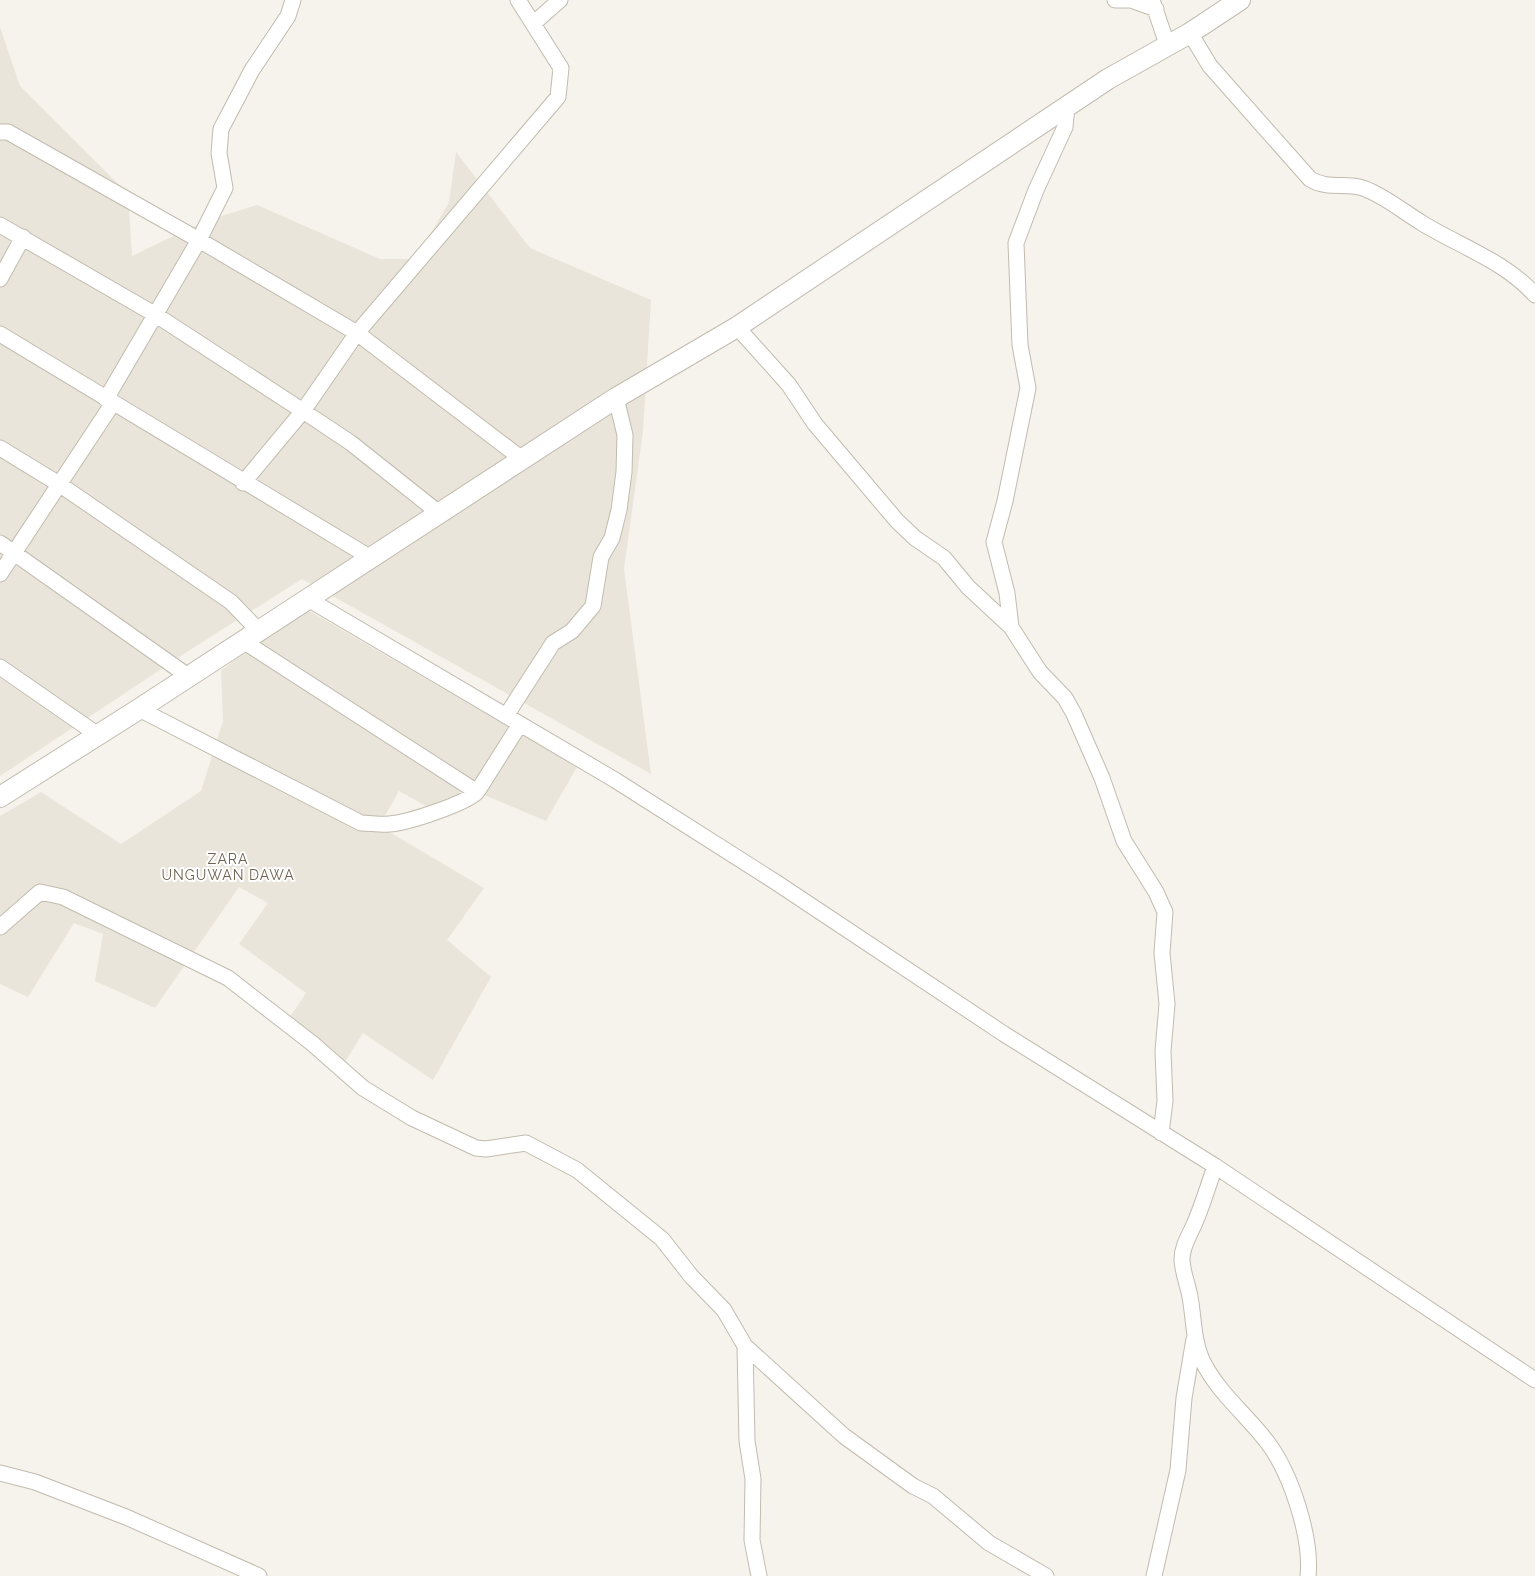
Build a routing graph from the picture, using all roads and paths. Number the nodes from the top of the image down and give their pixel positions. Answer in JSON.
{"nodes":[{"id":1,"x":293,"y":0,"type":"edge"},
{"id":2,"x":518,"y":0,"type":"edge"},
{"id":3,"x":560,"y":0,"type":"edge"},
{"id":4,"x":1115,"y":0,"type":"edge"},
{"id":5,"x":1240,"y":0,"type":"edge"},
{"id":6,"x":1154,"y":5,"type":"edge"},
{"id":7,"x":534,"y":23,"type":"junction"},
{"id":8,"x":1190,"y":33,"type":"junction"},
{"id":9,"x":1168,"y":44,"type":"junction"},
{"id":10,"x":1067,"y":108,"type":"junction"},
{"id":11,"x":3,"y":136,"type":"edge"},
{"id":12,"x":0,"y":225,"type":"edge"},
{"id":13,"x":23,"y":237,"type":"junction"},
{"id":14,"x":200,"y":240,"type":"junction"},
{"id":15,"x":0,"y":279,"type":"edge"},
{"id":16,"x":1535,"y":295,"type":"edge"},
{"id":17,"x":156,"y":315,"type":"junction"},
{"id":18,"x":737,"y":327,"type":"junction"},
{"id":19,"x":0,"y":334,"type":"edge"},
{"id":20,"x":357,"y":334,"type":"junction"},
{"id":21,"x":616,"y":398,"type":"junction"},
{"id":22,"x":110,"y":401,"type":"junction"},
{"id":23,"x":303,"y":411,"type":"junction"},
{"id":24,"x":0,"y":448,"type":"edge"},
{"id":25,"x":522,"y":459,"type":"junction"},
{"id":26,"x":243,"y":483,"type":"junction"},
{"id":27,"x":59,"y":484,"type":"junction"},
{"id":28,"x":439,"y":514,"type":"junction"},
{"id":29,"x":0,"y":543,"type":"edge"},
{"id":30,"x":14,"y":552,"type":"junction"},
{"id":31,"x":371,"y":558,"type":"junction"},
{"id":32,"x":0,"y":574,"type":"edge"},
{"id":33,"x":308,"y":599,"type":"junction"},
{"id":34,"x":1011,"y":627,"type":"junction"},
{"id":35,"x":251,"y":636,"type":"junction"},
{"id":36,"x":0,"y":667,"type":"edge"},
{"id":37,"x":188,"y":676,"type":"junction"},
{"id":38,"x":139,"y":709,"type":"junction"},
{"id":39,"x":506,"y":716,"type":"junction"},
{"id":40,"x":520,"y":724,"type":"junction"},
{"id":41,"x":98,"y":734,"type":"junction"},
{"id":42,"x":477,"y":792,"type":"junction"},
{"id":43,"x":0,"y":797,"type":"edge"},
{"id":44,"x":0,"y":927,"type":"edge"},
{"id":45,"x":1161,"y":1133,"type":"junction"},
{"id":46,"x":1215,"y":1166,"type":"junction"},
{"id":47,"x":1195,"y":1334,"type":"junction"},
{"id":48,"x":745,"y":1346,"type":"junction"},
{"id":49,"x":1535,"y":1380,"type":"edge"},
{"id":50,"x":0,"y":1473,"type":"edge"},
{"id":51,"x":259,"y":1576,"type":"edge"},
{"id":52,"x":759,"y":1576,"type":"edge"},
{"id":53,"x":1046,"y":1576,"type":"edge"},
{"id":54,"x":1154,"y":1576,"type":"edge"},
{"id":55,"x":1308,"y":1576,"type":"edge"}],
"edges":[{"from":1,"to":14,"type":"street"},
{"from":2,"to":7,"type":"street"},
{"from":3,"to":7,"type":"street"},
{"from":4,"to":6,"type":"street"},
{"from":5,"to":8,"type":"street"},
{"from":6,"to":9,"type":"street"},
{"from":7,"to":20,"type":"street"},
{"from":8,"to":9,"type":"street"},
{"from":8,"to":16,"type":"street"},
{"from":9,"to":10,"type":"street"},
{"from":10,"to":18,"type":"street"},
{"from":10,"to":34,"type":"street"},
{"from":11,"to":14,"type":"street"},
{"from":12,"to":13,"type":"street"},
{"from":13,"to":15,"type":"street"},
{"from":13,"to":17,"type":"street"},
{"from":14,"to":17,"type":"street"},
{"from":14,"to":20,"type":"street"},
{"from":17,"to":22,"type":"street"},
{"from":17,"to":23,"type":"street"},
{"from":18,"to":21,"type":"street"},
{"from":18,"to":34,"type":"street"},
{"from":19,"to":22,"type":"street"},
{"from":20,"to":23,"type":"street"},
{"from":20,"to":25,"type":"street"},
{"from":21,"to":25,"type":"street"},
{"from":21,"to":39,"type":"street"},
{"from":22,"to":26,"type":"street"},
{"from":22,"to":27,"type":"street"},
{"from":23,"to":26,"type":"street"},
{"from":23,"to":28,"type":"street"},
{"from":24,"to":27,"type":"street"},
{"from":25,"to":28,"type":"street"},
{"from":26,"to":31,"type":"street"},
{"from":27,"to":30,"type":"street"},
{"from":27,"to":35,"type":"street"},
{"from":28,"to":31,"type":"street"},
{"from":29,"to":30,"type":"street"},
{"from":30,"to":32,"type":"street"},
{"from":30,"to":37,"type":"street"},
{"from":31,"to":33,"type":"street"},
{"from":33,"to":35,"type":"street"},
{"from":33,"to":39,"type":"street"},
{"from":34,"to":45,"type":"street"},
{"from":35,"to":37,"type":"street"},
{"from":35,"to":42,"type":"street"},
{"from":36,"to":41,"type":"street"},
{"from":37,"to":38,"type":"street"},
{"from":38,"to":41,"type":"street"},
{"from":38,"to":42,"type":"street"},
{"from":39,"to":40,"type":"street"},
{"from":40,"to":42,"type":"street"},
{"from":40,"to":45,"type":"street"},
{"from":41,"to":43,"type":"street"},
{"from":44,"to":48,"type":"street"},
{"from":45,"to":46,"type":"street"},
{"from":46,"to":47,"type":"street"},
{"from":46,"to":49,"type":"street"},
{"from":47,"to":54,"type":"street"},
{"from":47,"to":55,"type":"street"},
{"from":48,"to":52,"type":"street"},
{"from":48,"to":53,"type":"street"},
{"from":50,"to":51,"type":"street"}]}
